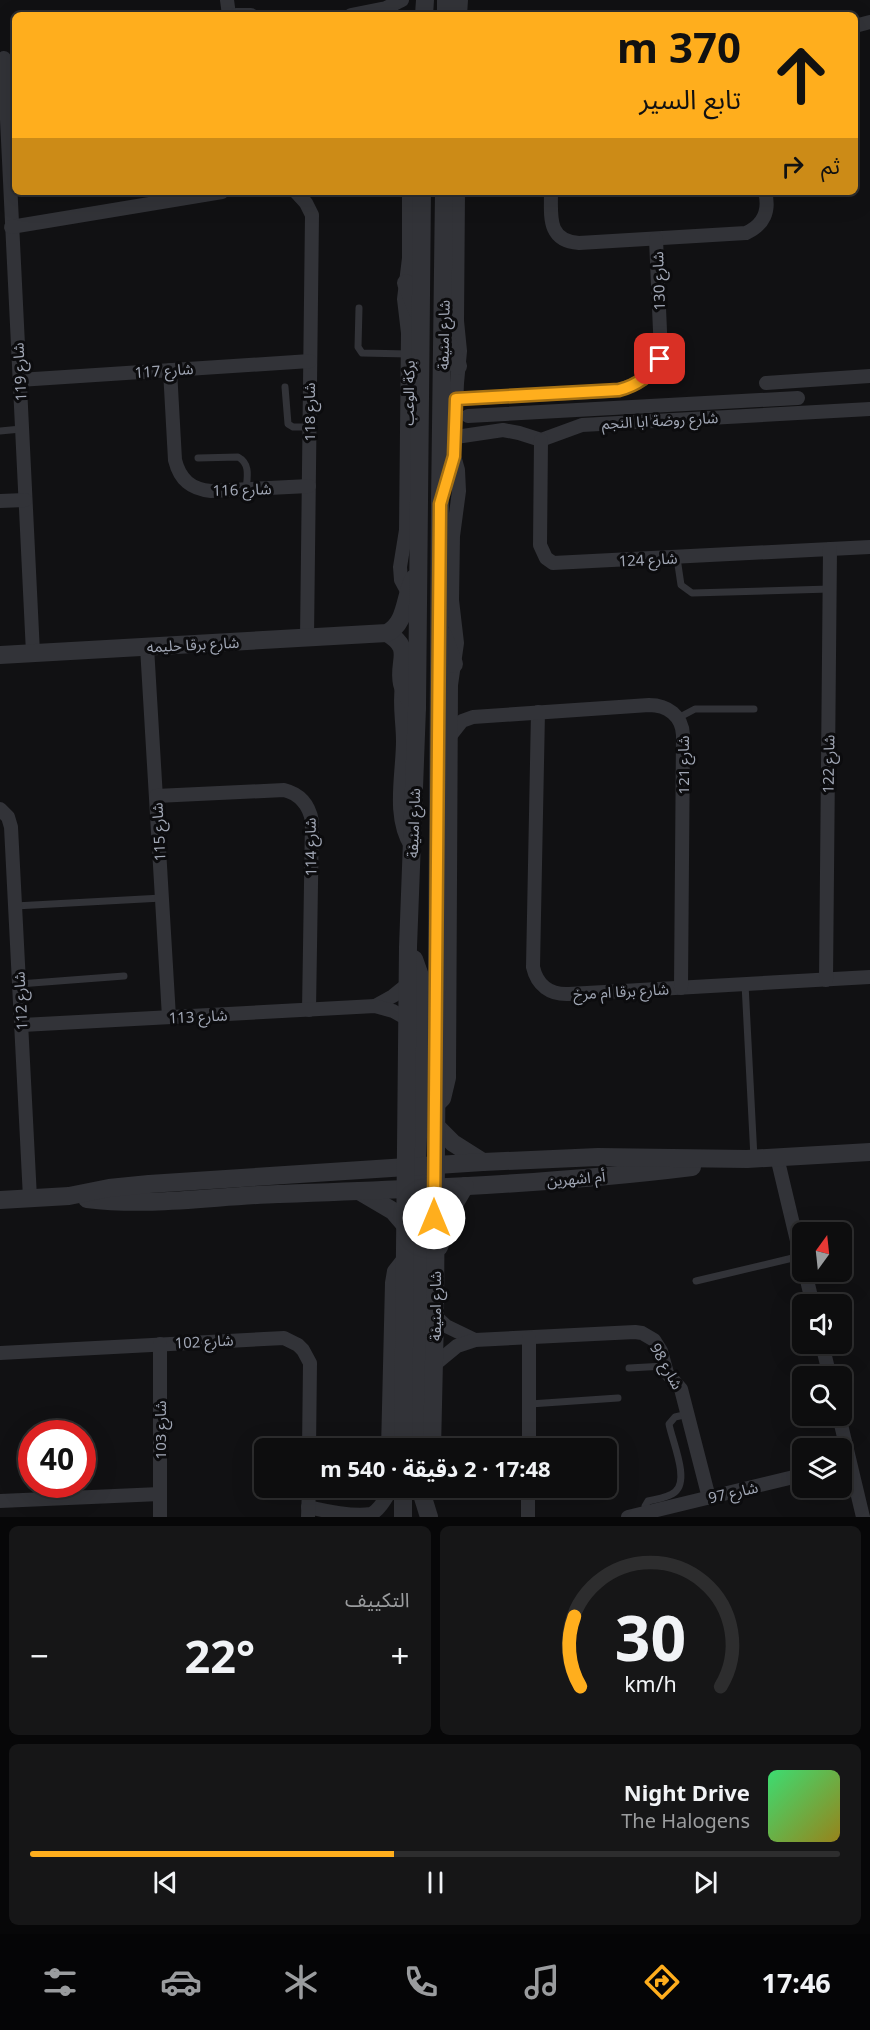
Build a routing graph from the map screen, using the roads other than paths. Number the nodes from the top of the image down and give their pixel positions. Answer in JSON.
{"nodes":[{"id":1,"x":400,"y":1,"type":"edge"},
{"id":2,"x":362,"y":12,"type":"edge"},
{"id":3,"x":6,"y":58,"type":"edge"},
{"id":4,"x":7,"y":91,"type":"edge"},
{"id":5,"x":204,"y":195,"type":"edge"},
{"id":6,"x":299,"y":195,"type":"edge"},
{"id":7,"x":410,"y":195,"type":"edge"},
{"id":8,"x":422,"y":195,"type":"edge"},
{"id":9,"x":444,"y":195,"type":"edge"},
{"id":10,"x":458,"y":195,"type":"edge"},
{"id":11,"x":551,"y":195,"type":"edge"},
{"id":12,"x":766,"y":195,"type":"edge"},
{"id":13,"x":11,"y":227,"type":"junction"},
{"id":14,"x":656,"y":238,"type":"junction"},
{"id":15,"x":406,"y":283,"type":"junction"},
{"id":16,"x":359,"y":308,"type":"dead end"},
{"id":17,"x":420,"y":319,"type":"junction"},
{"id":18,"x":443,"y":334,"type":"junction"},
{"id":19,"x":408,"y":354,"type":"junction"},
{"id":20,"x":310,"y":361,"type":"junction"},
{"id":21,"x":458,"y":366,"type":"junction"},
{"id":22,"x":170,"y":370,"type":"junction"},
{"id":23,"x":870,"y":376,"type":"edge"},
{"id":24,"x":19,"y":380,"type":"junction"},
{"id":25,"x":796,"y":381,"type":"junction"},
{"id":26,"x":766,"y":383,"type":"dead end"},
{"id":27,"x":285,"y":387,"type":"dead end"},
{"id":28,"x":798,"y":398,"type":"junction"},
{"id":29,"x":456,"y":399,"type":"junction"},
{"id":30,"x":870,"y":409,"type":"edge"},
{"id":31,"x":804,"y":413,"type":"junction"},
{"id":32,"x":468,"y":416,"type":"dead end"},
{"id":33,"x":309,"y":427,"type":"junction"},
{"id":34,"x":21,"y":429,"type":"junction"},
{"id":35,"x":0,"y":431,"type":"edge"},
{"id":36,"x":456,"y":437,"type":"junction"},
{"id":37,"x":541,"y":440,"type":"junction"},
{"id":38,"x":454,"y":456,"type":"junction"},
{"id":39,"x":198,"y":458,"type":"dead end"},
{"id":40,"x":309,"y":486,"type":"junction"},
{"id":41,"x":246,"y":490,"type":"junction"},
{"id":42,"x":25,"y":500,"type":"junction"},
{"id":43,"x":0,"y":501,"type":"edge"},
{"id":44,"x":440,"y":504,"type":"junction"},
{"id":45,"x":870,"y":547,"type":"edge"},
{"id":46,"x":830,"y":549,"type":"junction"},
{"id":47,"x":677,"y":558,"type":"junction"},
{"id":48,"x":418,"y":572,"type":"junction"},
{"id":49,"x":830,"y":589,"type":"junction"},
{"id":50,"x":408,"y":592,"type":"junction"},
{"id":51,"x":403,"y":614,"type":"junction"},
{"id":52,"x":439,"y":624,"type":"junction"},
{"id":53,"x":387,"y":633,"type":"junction"},
{"id":54,"x":307,"y":638,"type":"junction"},
{"id":55,"x":147,"y":647,"type":"junction"},
{"id":56,"x":403,"y":651,"type":"junction"},
{"id":57,"x":33,"y":653,"type":"junction"},
{"id":58,"x":0,"y":655,"type":"edge"},
{"id":59,"x":454,"y":664,"type":"junction"},
{"id":60,"x":402,"y":686,"type":"junction"},
{"id":61,"x":452,"y":697,"type":"junction"},
{"id":62,"x":417,"y":708,"type":"junction"},
{"id":63,"x":754,"y":709,"type":"dead end"},
{"id":64,"x":538,"y":712,"type":"junction"},
{"id":65,"x":472,"y":717,"type":"junction"},
{"id":66,"x":678,"y":718,"type":"junction"},
{"id":67,"x":447,"y":746,"type":"junction"},
{"id":68,"x":156,"y":796,"type":"junction"},
{"id":69,"x":0,"y":809,"type":"edge"},
{"id":70,"x":412,"y":847,"type":"junction"},
{"id":71,"x":162,"y":898,"type":"junction"},
{"id":72,"x":15,"y":906,"type":"junction"},
{"id":73,"x":408,"y":947,"type":"junction"},
{"id":74,"x":124,"y":976,"type":"dead end"},
{"id":75,"x":870,"y":977,"type":"edge"},
{"id":76,"x":826,"y":980,"type":"junction"},
{"id":77,"x":409,"y":983,"type":"junction"},
{"id":78,"x":20,"y":984,"type":"junction"},
{"id":79,"x":745,"y":984,"type":"junction"},
{"id":80,"x":681,"y":988,"type":"junction"},
{"id":81,"x":375,"y":1006,"type":"junction"},
{"id":82,"x":309,"y":1010,"type":"junction"},
{"id":83,"x":169,"y":1017,"type":"junction"},
{"id":84,"x":408,"y":1020,"type":"junction"},
{"id":85,"x":22,"y":1025,"type":"junction"},
{"id":86,"x":435,"y":1117,"type":"junction"},
{"id":87,"x":870,"y":1152,"type":"edge"},
{"id":88,"x":777,"y":1157,"type":"junction"},
{"id":89,"x":750,"y":1158,"type":"junction"},
{"id":90,"x":547,"y":1159,"type":"junction"},
{"id":91,"x":483,"y":1162,"type":"junction"},
{"id":92,"x":419,"y":1177,"type":"junction"},
{"id":93,"x":465,"y":1186,"type":"junction"},
{"id":94,"x":359,"y":1191,"type":"junction"},
{"id":95,"x":256,"y":1195,"type":"junction"},
{"id":96,"x":69,"y":1196,"type":"junction"},
{"id":97,"x":30,"y":1198,"type":"junction"},
{"id":98,"x":0,"y":1200,"type":"edge"},
{"id":99,"x":793,"y":1222,"type":"edge"},
{"id":100,"x":405,"y":1225,"type":"junction"},
{"id":101,"x":405,"y":1257,"type":"junction"},
{"id":102,"x":435,"y":1257,"type":"junction"},
{"id":103,"x":792,"y":1261,"type":"edge"},
{"id":104,"x":696,"y":1281,"type":"dead end"},
{"id":105,"x":435,"y":1316,"type":"junction"},
{"id":106,"x":529,"y":1338,"type":"junction"},
{"id":107,"x":475,"y":1340,"type":"junction"},
{"id":108,"x":160,"y":1344,"type":"junction"},
{"id":109,"x":0,"y":1353,"type":"edge"},
{"id":110,"x":434,"y":1365,"type":"junction"},
{"id":111,"x":665,"y":1366,"type":"junction"},
{"id":112,"x":629,"y":1368,"type":"dead end"},
{"id":113,"x":618,"y":1398,"type":"dead end"},
{"id":114,"x":530,"y":1404,"type":"junction"},
{"id":115,"x":688,"y":1414,"type":"junction"},
{"id":116,"x":309,"y":1438,"type":"edge"},
{"id":117,"x":388,"y":1438,"type":"edge"},
{"id":118,"x":403,"y":1438,"type":"edge"},
{"id":119,"x":417,"y":1438,"type":"edge"},
{"id":120,"x":432,"y":1438,"type":"edge"},
{"id":121,"x":529,"y":1438,"type":"edge"},
{"id":122,"x":792,"y":1477,"type":"edge"},
{"id":123,"x":852,"y":1483,"type":"edge"},
{"id":124,"x":160,"y":1494,"type":"junction"},
{"id":125,"x":385,"y":1498,"type":"edge"},
{"id":126,"x":403,"y":1498,"type":"edge"},
{"id":127,"x":423,"y":1498,"type":"edge"},
{"id":128,"x":431,"y":1498,"type":"edge"},
{"id":129,"x":528,"y":1498,"type":"edge"},
{"id":130,"x":709,"y":1498,"type":"junction"},
{"id":131,"x":0,"y":1501,"type":"edge"},
{"id":132,"x":308,"y":1512,"type":"edge"},
{"id":133,"x":646,"y":1513,"type":"junction"},
{"id":134,"x":160,"y":1517,"type":"edge"},
{"id":135,"x":403,"y":1517,"type":"edge"},
{"id":136,"x":430,"y":1517,"type":"edge"},
{"id":137,"x":528,"y":1517,"type":"edge"},
{"id":138,"x":628,"y":1517,"type":"edge"},
{"id":139,"x":863,"y":1517,"type":"edge"}],
"edges":[{"from":1,"to":2,"type":"street"},
{"from":3,"to":4,"type":"street","name":"شارع 119"},
{"from":4,"to":13,"type":"street","name":"شارع 119"},
{"from":5,"to":13,"type":"street"},
{"from":6,"to":20,"type":"street","name":"شارع 118"},
{"from":7,"to":15,"type":"street","name":"بركة الوعب"},
{"from":8,"to":17,"type":"street","name":"شارع امنيفة"},
{"from":9,"to":18,"type":"street","name":"شارع امنيفة"},
{"from":10,"to":21,"type":"street"},
{"from":11,"to":14,"type":"street","name":"شارع 130"},
{"from":12,"to":14,"type":"street","name":"شارع 130"},
{"from":13,"to":24,"type":"street","name":"شارع 119"},
{"from":14,"to":29,"type":"street","name":"شارع 130"},
{"from":15,"to":17,"type":"street"},
{"from":15,"to":19,"type":"street","name":"بركة الوعب"},
{"from":16,"to":19,"type":"lane"},
{"from":17,"to":48,"type":"street","name":"شارع امنيفة"},
{"from":18,"to":21,"type":"street"},
{"from":18,"to":44,"type":"street","name":"شارع امنيفة"},
{"from":19,"to":50,"type":"street","name":"بركة الوعب"},
{"from":20,"to":22,"type":"street","name":"شارع 117"},
{"from":20,"to":33,"type":"street","name":"شارع 118"},
{"from":21,"to":29,"type":"street"},
{"from":22,"to":24,"type":"street","name":"شارع 117"},
{"from":22,"to":41,"type":"street","name":"شارع 116"},
{"from":23,"to":25,"type":"street"},
{"from":24,"to":34,"type":"street","name":"شارع 119"},
{"from":25,"to":26,"type":"street"},
{"from":25,"to":28,"type":"street"},
{"from":27,"to":33,"type":"lane"},
{"from":28,"to":31,"type":"street"},
{"from":28,"to":32,"type":"street"},
{"from":29,"to":36,"type":"street"},
{"from":30,"to":31,"type":"street","name":"شارع روضة ابا النجم"},
{"from":31,"to":37,"type":"street","name":"شارع روضة ابا النجم"},
{"from":33,"to":40,"type":"street","name":"شارع 118"},
{"from":34,"to":35,"type":"lane"},
{"from":34,"to":42,"type":"street","name":"شارع 119"},
{"from":36,"to":37,"type":"street"},
{"from":36,"to":38,"type":"street"},
{"from":37,"to":47,"type":"street","name":"شارع 124"},
{"from":38,"to":44,"type":"street"},
{"from":38,"to":59,"type":"street"},
{"from":39,"to":41,"type":"lane"},
{"from":40,"to":41,"type":"street","name":"شارع 116"},
{"from":40,"to":54,"type":"street","name":"شارع 118"},
{"from":42,"to":43,"type":"street"},
{"from":42,"to":57,"type":"street","name":"شارع 119"},
{"from":44,"to":52,"type":"street","name":"شارع امنيفة"},
{"from":45,"to":46,"type":"street","name":"شارع 124"},
{"from":46,"to":47,"type":"street","name":"شارع 124"},
{"from":46,"to":49,"type":"street","name":"شارع 122"},
{"from":47,"to":49,"type":"lane"},
{"from":48,"to":50,"type":"street"},
{"from":48,"to":62,"type":"street","name":"شارع امنيفة"},
{"from":49,"to":76,"type":"street","name":"شارع 122"},
{"from":50,"to":51,"type":"street"},
{"from":51,"to":53,"type":"street"},
{"from":51,"to":56,"type":"street"},
{"from":52,"to":59,"type":"street"},
{"from":52,"to":67,"type":"street","name":"شارع امنيفة"},
{"from":53,"to":54,"type":"street","name":"شارع برقا حليمه"},
{"from":53,"to":56,"type":"street"},
{"from":54,"to":55,"type":"street","name":"شارع برقا حليمه"},
{"from":55,"to":57,"type":"street","name":"شارع برقا حليمه"},
{"from":55,"to":68,"type":"street","name":"شارع 115"},
{"from":56,"to":60,"type":"street"},
{"from":57,"to":58,"type":"street","name":"شارع برقا حليمه"},
{"from":59,"to":61,"type":"street"},
{"from":60,"to":62,"type":"street"},
{"from":60,"to":70,"type":"street"},
{"from":61,"to":65,"type":"street"},
{"from":61,"to":67,"type":"street"},
{"from":62,"to":70,"type":"street","name":"شارع امنيفة"},
{"from":63,"to":66,"type":"lane"},
{"from":64,"to":65,"type":"street","name":"شارع 121"},
{"from":64,"to":66,"type":"street","name":"شارع 121"},
{"from":64,"to":80,"type":"street","name":"شارع برقا ام مرخ"},
{"from":65,"to":67,"type":"street"},
{"from":66,"to":80,"type":"street","name":"شارع 121"},
{"from":67,"to":86,"type":"street","name":"شارع امنيفة"},
{"from":68,"to":71,"type":"street","name":"شارع 115"},
{"from":68,"to":82,"type":"street","name":"شارع 114"},
{"from":69,"to":72,"type":"street","name":"شارع 112"},
{"from":70,"to":73,"type":"street","name":"شارع امنيفة"},
{"from":71,"to":72,"type":"lane"},
{"from":71,"to":83,"type":"street","name":"شارع 115"},
{"from":72,"to":78,"type":"street","name":"شارع 112"},
{"from":73,"to":77,"type":"street","name":"شارع امنيفة"},
{"from":73,"to":92,"type":"street"},
{"from":74,"to":78,"type":"lane"},
{"from":75,"to":76,"type":"street","name":"شارع برقا ام مرخ"},
{"from":76,"to":79,"type":"street","name":"شارع برقا ام مرخ"},
{"from":77,"to":81,"type":"street","name":"شارع 113"},
{"from":77,"to":84,"type":"street","name":"شارع امنيفة"},
{"from":78,"to":85,"type":"street","name":"شارع 112"},
{"from":79,"to":80,"type":"street","name":"شارع برقا ام مرخ"},
{"from":79,"to":89,"type":"lane"},
{"from":81,"to":82,"type":"street","name":"شارع 113"},
{"from":81,"to":84,"type":"street","name":"شارع 113"},
{"from":82,"to":83,"type":"street","name":"شارع 113"},
{"from":83,"to":85,"type":"street","name":"شارع 113"},
{"from":84,"to":92,"type":"street","name":"شارع امنيفة"},
{"from":85,"to":97,"type":"street","name":"شارع 112"},
{"from":86,"to":91,"type":"street"},
{"from":86,"to":92,"type":"street","name":"شارع امنيفة"},
{"from":87,"to":88,"type":"street","name":"أم اشهرين"},
{"from":88,"to":89,"type":"street","name":"أم اشهرين"},
{"from":88,"to":99,"type":"street"},
{"from":89,"to":90,"type":"street","name":"أم اشهرين"},
{"from":89,"to":93,"type":"street","name":"أم اشهرين"},
{"from":90,"to":91,"type":"street","name":"أم اشهرين"},
{"from":90,"to":92,"type":"street"},
{"from":91,"to":92,"type":"street","name":"أم اشهرين"},
{"from":92,"to":93,"type":"street","name":"أم اشهرين"},
{"from":92,"to":94,"type":"street"},
{"from":92,"to":95,"type":"street"},
{"from":92,"to":96,"type":"street"},
{"from":92,"to":100,"type":"street","name":"شارع امنيفة"},
{"from":92,"to":102,"type":"street","name":"شارع امنيفة"},
{"from":92,"to":119,"type":"street"},
{"from":93,"to":102,"type":"street"},
{"from":94,"to":95,"type":"street"},
{"from":94,"to":100,"type":"street"},
{"from":95,"to":96,"type":"street"},
{"from":96,"to":97,"type":"street"},
{"from":97,"to":98,"type":"street"},
{"from":100,"to":101,"type":"street","name":"شارع امنيفة"},
{"from":101,"to":117,"type":"street"},
{"from":101,"to":118,"type":"street","name":"شارع امنيفة"},
{"from":102,"to":105,"type":"street","name":"شارع امنيفة"},
{"from":103,"to":104,"type":"lane"},
{"from":105,"to":107,"type":"street","name":"شارع 98"},
{"from":105,"to":110,"type":"street","name":"شارع امنيفة"},
{"from":106,"to":107,"type":"street","name":"شارع 98"},
{"from":106,"to":111,"type":"street","name":"شارع 98"},
{"from":106,"to":114,"type":"street"},
{"from":107,"to":110,"type":"street","name":"شارع 98"},
{"from":108,"to":109,"type":"street","name":"شارع 102"},
{"from":108,"to":116,"type":"street","name":"شارع 102"},
{"from":108,"to":124,"type":"street","name":"شارع 103"},
{"from":110,"to":120,"type":"street","name":"شارع امنيفة"},
{"from":111,"to":112,"type":"lane"},
{"from":111,"to":115,"type":"street","name":"شارع 98"},
{"from":113,"to":114,"type":"lane"},
{"from":114,"to":121,"type":"street"},
{"from":115,"to":130,"type":"street","name":"شارع 98"},
{"from":115,"to":133,"type":"lane"},
{"from":122,"to":130,"type":"street","name":"شارع 97"},
{"from":123,"to":139,"type":"street"},
{"from":124,"to":131,"type":"street"},
{"from":124,"to":134,"type":"street","name":"شارع 103"},
{"from":125,"to":132,"type":"street"},
{"from":126,"to":135,"type":"street"},
{"from":127,"to":136,"type":"street"},
{"from":128,"to":136,"type":"street"},
{"from":129,"to":137,"type":"street"},
{"from":130,"to":133,"type":"street","name":"شارع 97"},
{"from":133,"to":138,"type":"street","name":"شارع 97"}]}
